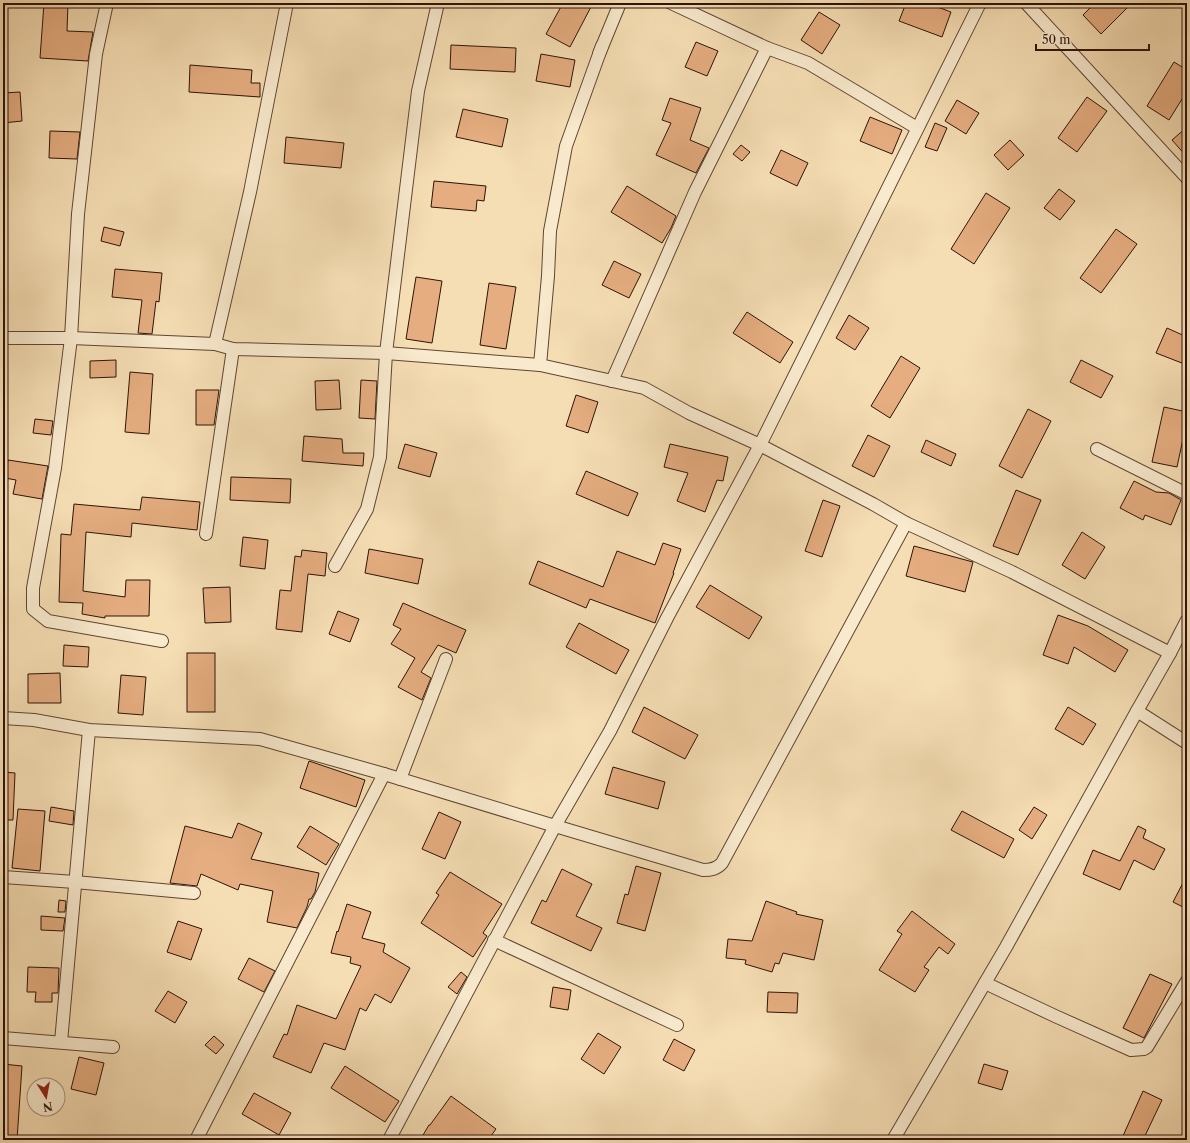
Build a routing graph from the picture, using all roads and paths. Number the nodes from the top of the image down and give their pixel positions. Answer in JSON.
{"nodes":[{"id":1,"x":107,"y":3,"type":"edge"},
{"id":2,"x":286,"y":3,"type":"edge"},
{"id":3,"x":438,"y":3,"type":"edge"},
{"id":4,"x":620,"y":3,"type":"edge"},
{"id":5,"x":671,"y":3,"type":"edge"},
{"id":6,"x":980,"y":3,"type":"edge"},
{"id":7,"x":1026,"y":3,"type":"edge"},
{"id":8,"x":602,"y":46,"type":"junction"},
{"id":9,"x":767,"y":48,"type":"junction"},
{"id":10,"x":577,"y":109,"type":"dead end"},
{"id":11,"x":917,"y":128,"type":"junction"},
{"id":12,"x":1187,"y":178,"type":"edge"},
{"id":13,"x":3,"y":338,"type":"edge"},
{"id":14,"x":71,"y":338,"type":"junction"},
{"id":15,"x":216,"y":344,"type":"junction"},
{"id":16,"x":232,"y":349,"type":"junction"},
{"id":17,"x":386,"y":353,"type":"junction"},
{"id":18,"x":540,"y":365,"type":"junction"},
{"id":19,"x":612,"y":381,"type":"junction"},
{"id":20,"x":760,"y":445,"type":"junction"},
{"id":21,"x":1097,"y":449,"type":"dead end"},
{"id":22,"x":1187,"y":494,"type":"edge"},
{"id":23,"x":906,"y":523,"type":"junction"},
{"id":24,"x":206,"y":534,"type":"dead end"},
{"id":25,"x":336,"y":566,"type":"dead end"},
{"id":26,"x":1187,"y":620,"type":"edge"},
{"id":27,"x":162,"y":641,"type":"dead end"},
{"id":28,"x":1170,"y":653,"type":"junction"},
{"id":29,"x":446,"y":659,"type":"dead end"},
{"id":30,"x":1136,"y":711,"type":"junction"},
{"id":31,"x":3,"y":718,"type":"edge"},
{"id":32,"x":89,"y":730,"type":"junction"},
{"id":33,"x":1187,"y":743,"type":"edge"},
{"id":34,"x":384,"y":774,"type":"junction"},
{"id":35,"x":400,"y":779,"type":"junction"},
{"id":36,"x":555,"y":826,"type":"junction"},
{"id":37,"x":3,"y":877,"type":"edge"},
{"id":38,"x":75,"y":882,"type":"junction"},
{"id":39,"x":194,"y":893,"type":"dead end"},
{"id":40,"x":494,"y":940,"type":"junction"},
{"id":41,"x":1187,"y":981,"type":"edge"},
{"id":42,"x":985,"y":983,"type":"junction"},
{"id":43,"x":677,"y":1025,"type":"dead end"},
{"id":44,"x":3,"y":1038,"type":"edge"},
{"id":45,"x":61,"y":1042,"type":"junction"},
{"id":46,"x":113,"y":1047,"type":"dead end"},
{"id":47,"x":196,"y":1140,"type":"edge"},
{"id":48,"x":389,"y":1140,"type":"edge"},
{"id":49,"x":893,"y":1140,"type":"edge"}],
"edges":[{"from":1,"to":14,"type":"street"},
{"from":2,"to":15,"type":"street"},
{"from":3,"to":17,"type":"street"},
{"from":4,"to":8,"type":"street"},
{"from":5,"to":9,"type":"street"},
{"from":6,"to":11,"type":"street"},
{"from":7,"to":12,"type":"street"},
{"from":8,"to":10,"type":"street"},
{"from":8,"to":18,"type":"street"},
{"from":9,"to":11,"type":"street"},
{"from":9,"to":19,"type":"street"},
{"from":11,"to":20,"type":"street"},
{"from":13,"to":14,"type":"street"},
{"from":14,"to":15,"type":"street"},
{"from":14,"to":27,"type":"street"},
{"from":15,"to":16,"type":"street"},
{"from":16,"to":17,"type":"street"},
{"from":16,"to":24,"type":"street"},
{"from":17,"to":18,"type":"street"},
{"from":17,"to":25,"type":"street"},
{"from":18,"to":19,"type":"street"},
{"from":19,"to":20,"type":"street"},
{"from":20,"to":23,"type":"street"},
{"from":20,"to":36,"type":"street"},
{"from":21,"to":22,"type":"street"},
{"from":23,"to":28,"type":"street"},
{"from":23,"to":36,"type":"street"},
{"from":26,"to":28,"type":"street"},
{"from":28,"to":30,"type":"street"},
{"from":29,"to":35,"type":"street"},
{"from":30,"to":33,"type":"street"},
{"from":30,"to":42,"type":"street"},
{"from":31,"to":32,"type":"street"},
{"from":32,"to":34,"type":"street"},
{"from":32,"to":38,"type":"street"},
{"from":34,"to":35,"type":"street"},
{"from":34,"to":47,"type":"street"},
{"from":35,"to":36,"type":"street"},
{"from":36,"to":40,"type":"street"},
{"from":37,"to":38,"type":"street"},
{"from":38,"to":39,"type":"street"},
{"from":38,"to":45,"type":"street"},
{"from":40,"to":43,"type":"street"},
{"from":40,"to":48,"type":"street"},
{"from":41,"to":42,"type":"street"},
{"from":42,"to":49,"type":"street"},
{"from":44,"to":45,"type":"street"},
{"from":45,"to":46,"type":"street"}]}
